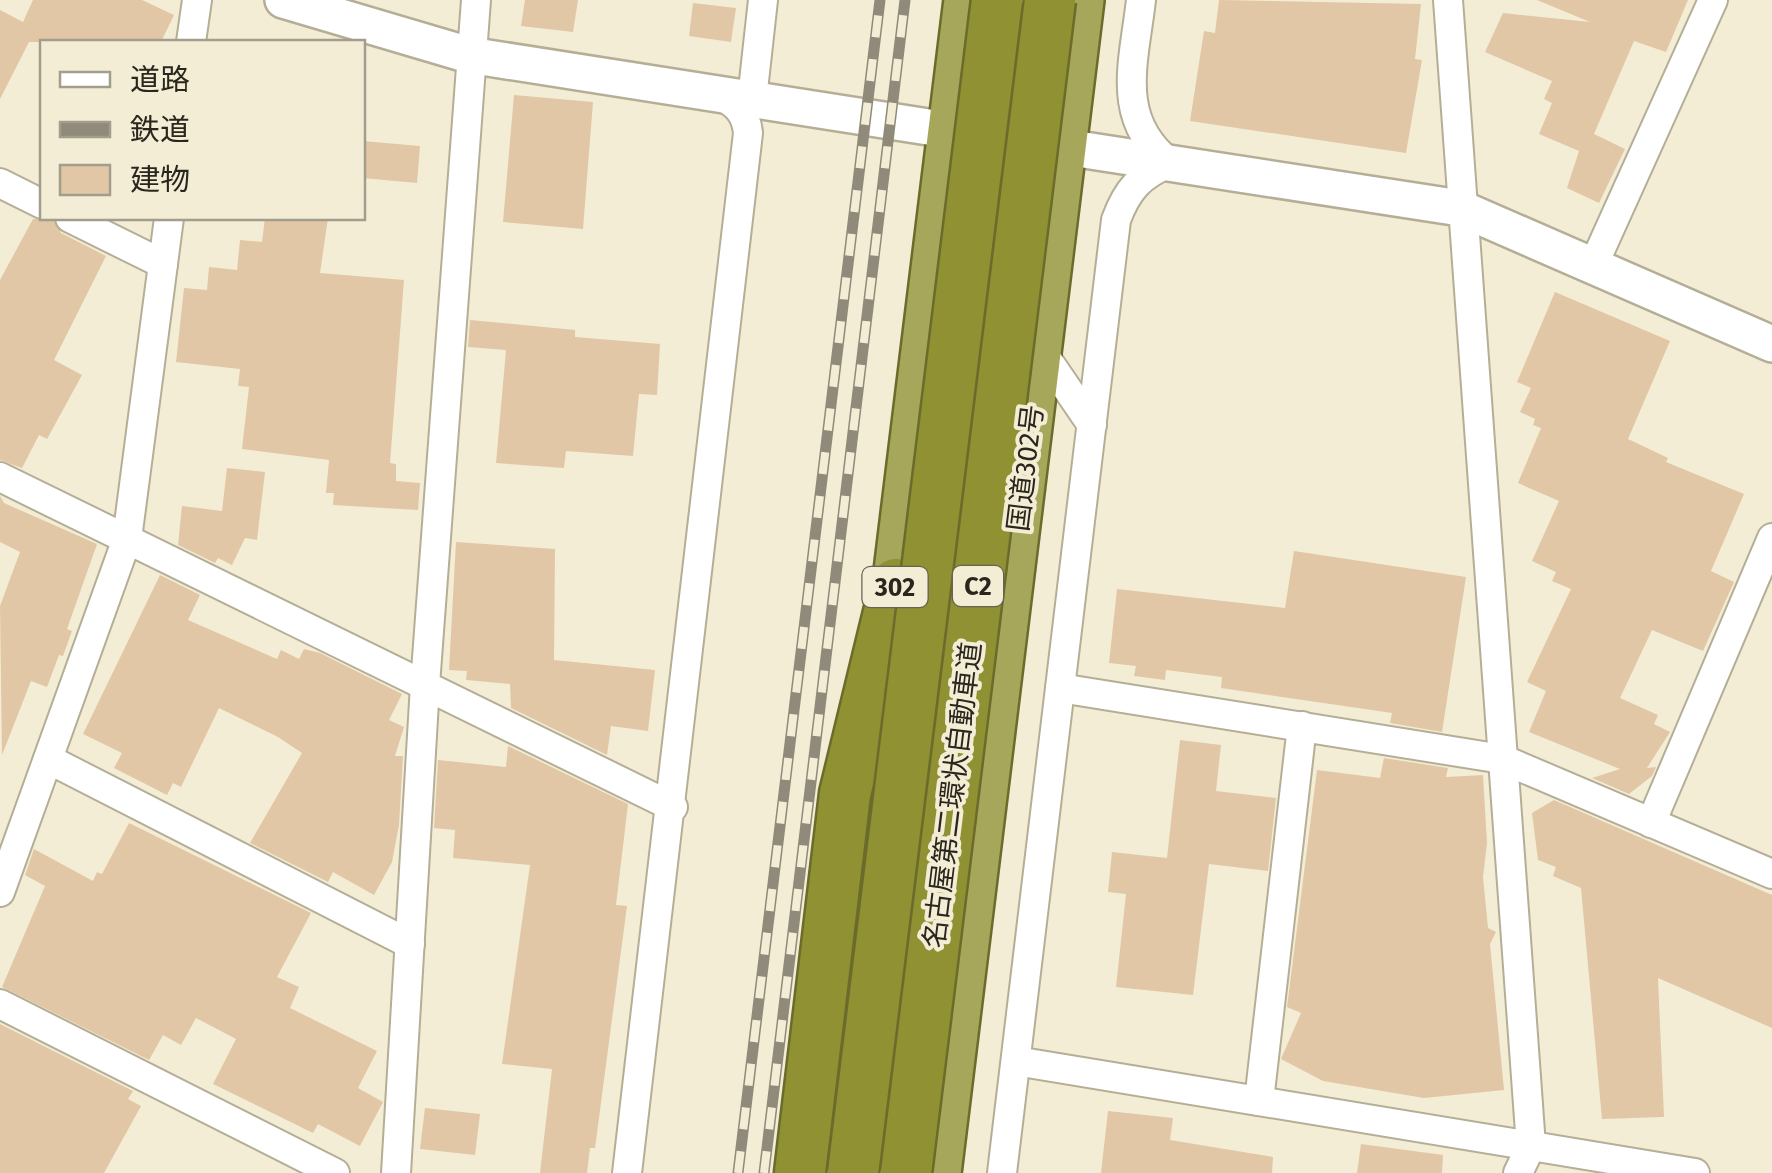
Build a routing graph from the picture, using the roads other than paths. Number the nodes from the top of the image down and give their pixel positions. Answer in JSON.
{"nodes":[{"id":1,"x":197,"y":0,"type":"edge"},
{"id":2,"x":283,"y":0,"type":"edge"},
{"id":3,"x":476,"y":0,"type":"edge"},
{"id":4,"x":763,"y":0,"type":"edge"},
{"id":5,"x":966,"y":0,"type":"edge"},
{"id":6,"x":997,"y":0,"type":"edge"},
{"id":7,"x":1050,"y":0,"type":"edge"},
{"id":8,"x":1081,"y":0,"type":"edge"},
{"id":9,"x":1141,"y":0,"type":"edge"},
{"id":10,"x":1448,"y":0,"type":"edge"},
{"id":11,"x":1712,"y":0,"type":"edge"},
{"id":12,"x":192,"y":40,"type":"edge"},
{"id":13,"x":469,"y":54,"type":"junction"},
{"id":14,"x":735,"y":96,"type":"junction"},
{"id":15,"x":951,"y":130,"type":"junction"},
{"id":16,"x":1064,"y":146,"type":"junction"},
{"id":17,"x":1170,"y":162,"type":"junction"},
{"id":18,"x":0,"y":182,"type":"edge"},
{"id":19,"x":40,"y":203,"type":"edge"},
{"id":20,"x":1460,"y":208,"type":"junction"},
{"id":21,"x":74,"y":220,"type":"edge"},
{"id":22,"x":169,"y":220,"type":"edge"},
{"id":23,"x":163,"y":264,"type":"junction"},
{"id":24,"x":1593,"y":266,"type":"junction"},
{"id":25,"x":1772,"y":344,"type":"edge"},
{"id":26,"x":1040,"y":349,"type":"junction"},
{"id":27,"x":1092,"y":425,"type":"junction"},
{"id":28,"x":0,"y":477,"type":"edge"},
{"id":29,"x":1772,"y":538,"type":"edge"},
{"id":30,"x":128,"y":539,"type":"junction"},
{"id":31,"x":896,"y":584,"type":"junction"},
{"id":32,"x":425,"y":685,"type":"junction"},
{"id":33,"x":1060,"y":688,"type":"junction"},
{"id":34,"x":1302,"y":726,"type":"junction"},
{"id":35,"x":48,"y":759,"type":"junction"},
{"id":36,"x":1502,"y":759,"type":"junction"},
{"id":37,"x":673,"y":807,"type":"junction"},
{"id":38,"x":1651,"y":823,"type":"junction"},
{"id":39,"x":1772,"y":874,"type":"edge"},
{"id":40,"x":0,"y":892,"type":"edge"},
{"id":41,"x":410,"y":944,"type":"junction"},
{"id":42,"x":0,"y":1004,"type":"edge"},
{"id":43,"x":1016,"y":1061,"type":"junction"},
{"id":44,"x":1260,"y":1102,"type":"junction"},
{"id":45,"x":1007,"y":1136,"type":"junction"},
{"id":46,"x":1531,"y":1146,"type":"junction"},
{"id":47,"x":335,"y":1173,"type":"edge"},
{"id":48,"x":396,"y":1173,"type":"edge"},
{"id":49,"x":627,"y":1173,"type":"edge"},
{"id":50,"x":800,"y":1173,"type":"edge"},
{"id":51,"x":824,"y":1173,"type":"edge"},
{"id":52,"x":854,"y":1173,"type":"edge"},
{"id":53,"x":906,"y":1173,"type":"edge"},
{"id":54,"x":938,"y":1173,"type":"edge"},
{"id":55,"x":989,"y":1173,"type":"edge"},
{"id":56,"x":1002,"y":1173,"type":"edge"},
{"id":57,"x":1518,"y":1173,"type":"edge"},
{"id":58,"x":1695,"y":1173,"type":"edge"}],
"edges":[{"from":1,"to":12,"type":"street"},
{"from":2,"to":13,"type":"street"},
{"from":3,"to":13,"type":"street"},
{"from":4,"to":14,"type":"street"},
{"from":5,"to":15,"type":"highway","number":"302"},
{"from":6,"to":52,"type":"highway","name":"名古屋第二環状自動車道","number":"C2","bridge":true},
{"from":7,"to":53,"type":"highway","name":"名古屋第二環状自動車道","number":"C2","bridge":true},
{"from":8,"to":16,"type":"highway","name":"国道302号"},
{"from":9,"to":17,"type":"street"},
{"from":10,"to":20,"type":"street"},
{"from":11,"to":24,"type":"street"},
{"from":13,"to":14,"type":"street"},
{"from":13,"to":32,"type":"street"},
{"from":14,"to":15,"type":"street"},
{"from":14,"to":37,"type":"street"},
{"from":15,"to":16,"type":"street"},
{"from":15,"to":31,"type":"highway","number":"302"},
{"from":16,"to":17,"type":"street"},
{"from":16,"to":26,"type":"highway","name":"国道302号"},
{"from":17,"to":20,"type":"street"},
{"from":17,"to":27,"type":"street"},
{"from":18,"to":19,"type":"street"},
{"from":20,"to":24,"type":"street"},
{"from":20,"to":36,"type":"street"},
{"from":21,"to":23,"type":"street"},
{"from":22,"to":23,"type":"street"},
{"from":23,"to":30,"type":"street"},
{"from":24,"to":25,"type":"street"},
{"from":26,"to":27,"type":"street"},
{"from":26,"to":54,"type":"highway","name":"国道302号"},
{"from":27,"to":33,"type":"street"},
{"from":28,"to":30,"type":"street"},
{"from":29,"to":38,"type":"street"},
{"from":30,"to":32,"type":"street"},
{"from":30,"to":35,"type":"street"},
{"from":31,"to":50,"type":"highway"},
{"from":31,"to":51,"type":"highway","number":"302"},
{"from":32,"to":37,"type":"street"},
{"from":32,"to":41,"type":"street"},
{"from":33,"to":34,"type":"street"},
{"from":33,"to":43,"type":"street"},
{"from":34,"to":36,"type":"street"},
{"from":34,"to":44,"type":"street"},
{"from":35,"to":40,"type":"street"},
{"from":35,"to":41,"type":"street"},
{"from":36,"to":38,"type":"street"},
{"from":36,"to":46,"type":"street"},
{"from":37,"to":49,"type":"street"},
{"from":38,"to":39,"type":"street"},
{"from":41,"to":48,"type":"street"},
{"from":42,"to":47,"type":"street"},
{"from":43,"to":44,"type":"street"},
{"from":43,"to":45,"type":"street"},
{"from":44,"to":46,"type":"street"},
{"from":45,"to":55,"type":"street"},
{"from":45,"to":56,"type":"street"},
{"from":46,"to":57,"type":"street"},
{"from":46,"to":58,"type":"street"}]}
